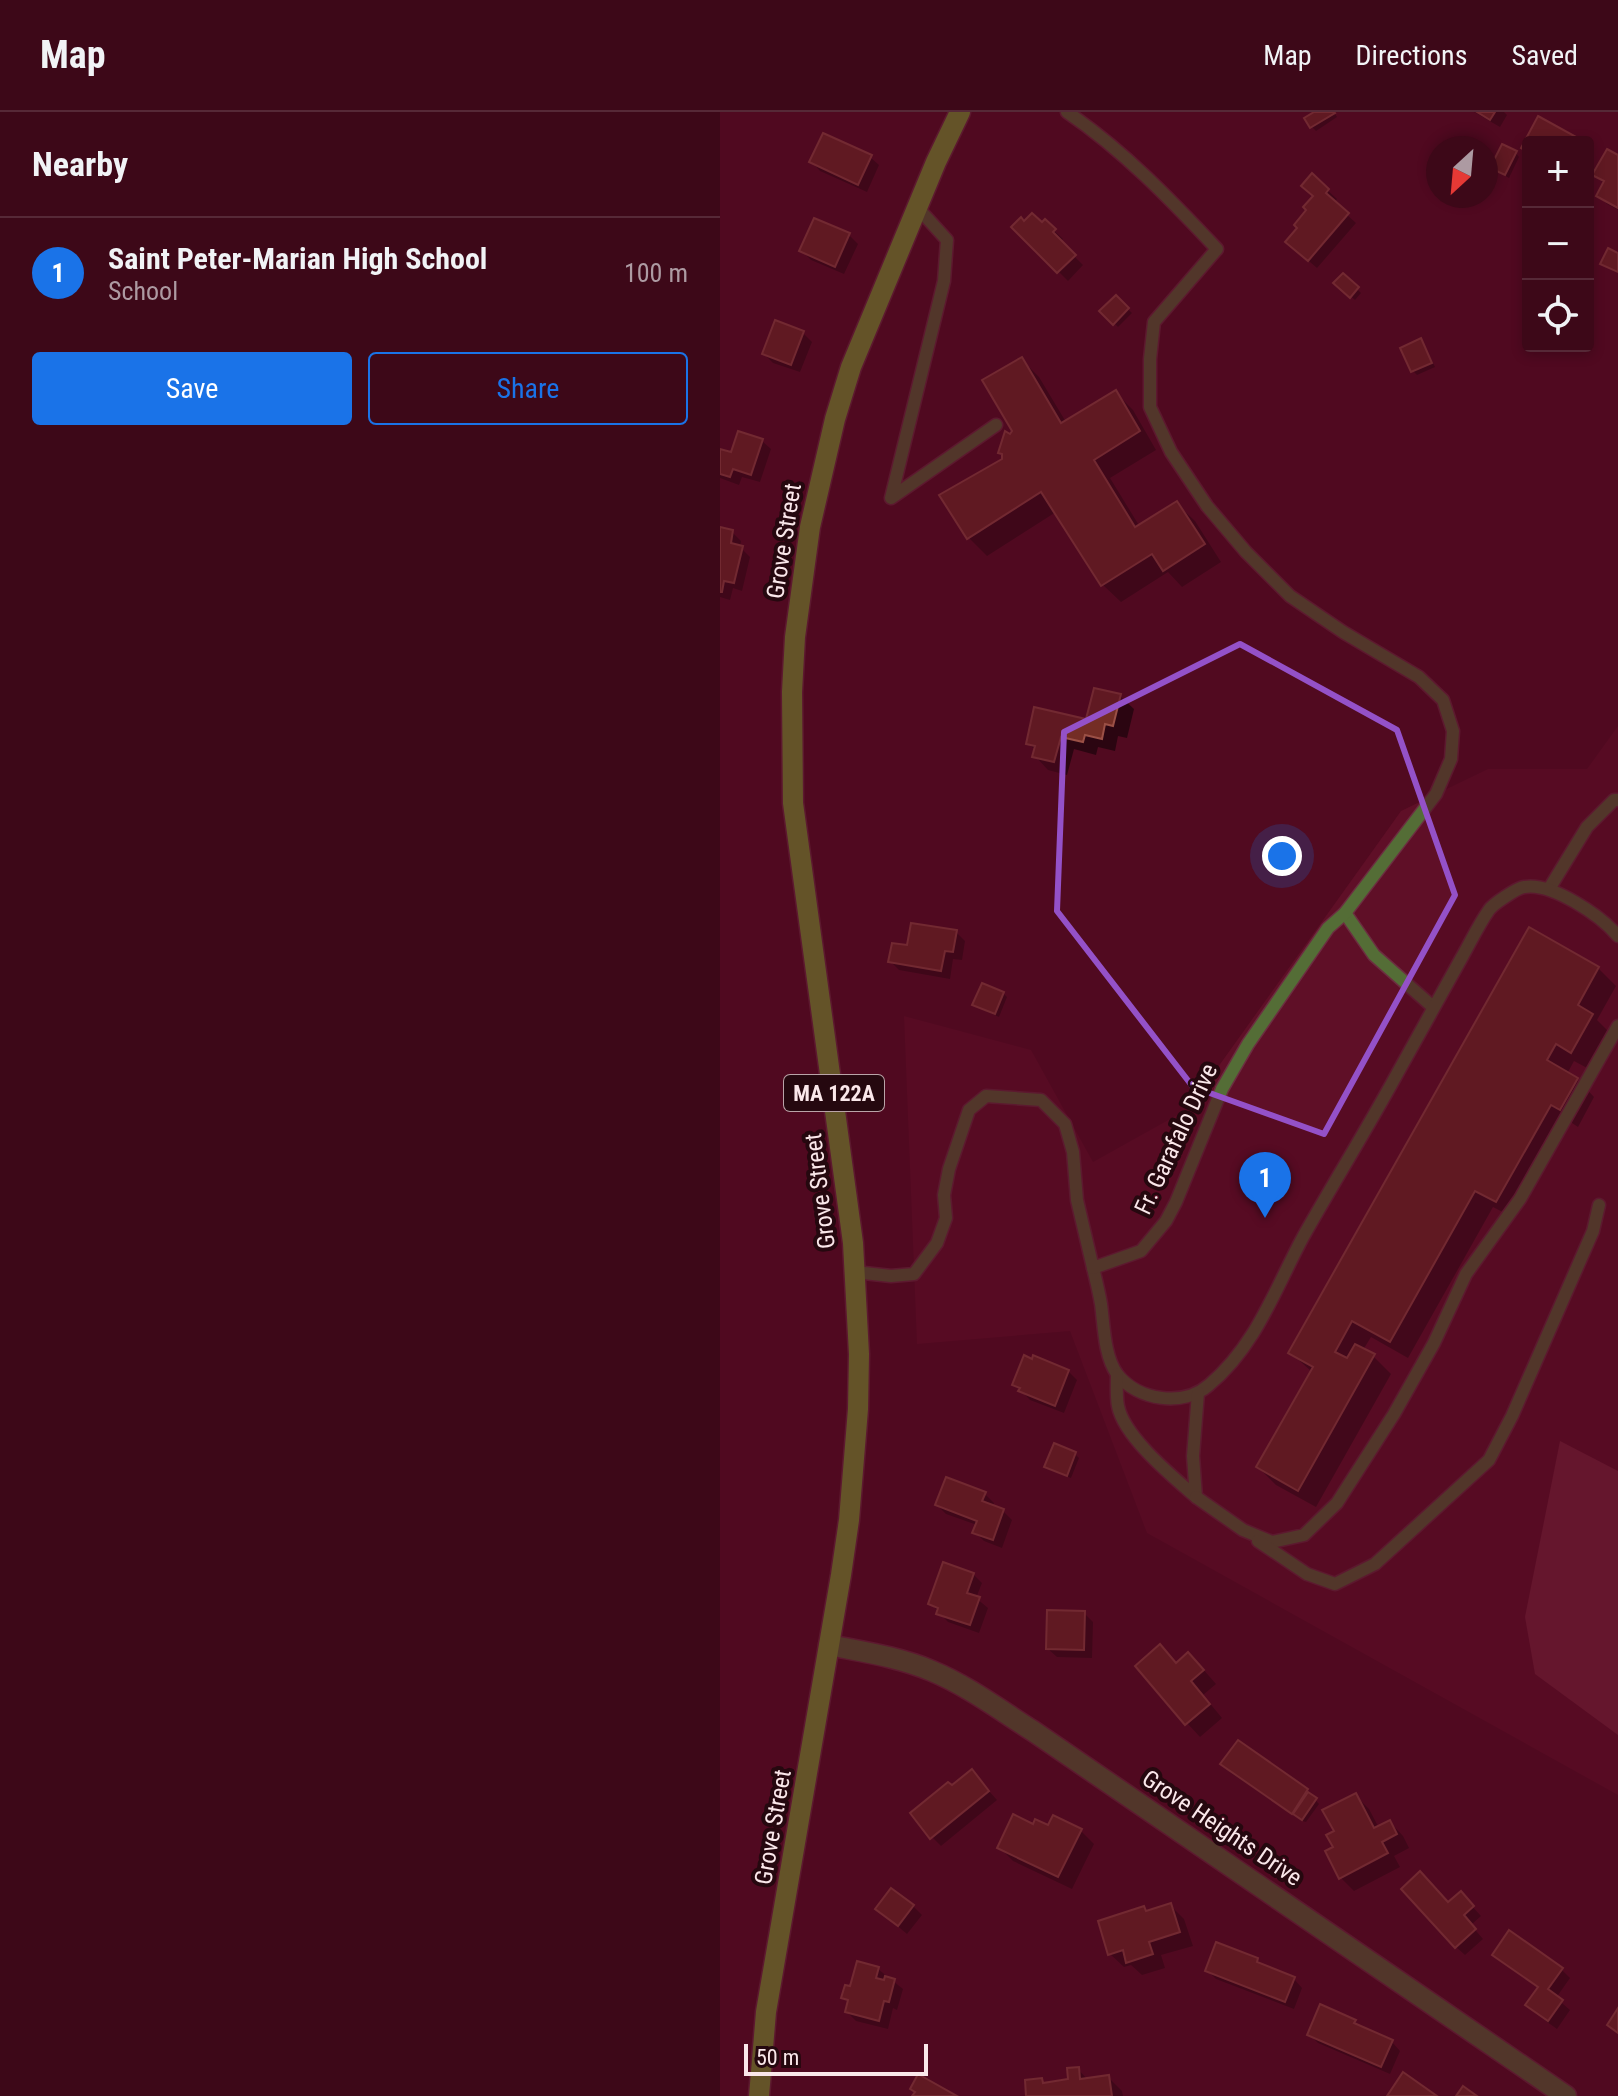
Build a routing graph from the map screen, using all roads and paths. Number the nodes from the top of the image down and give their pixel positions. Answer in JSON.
{"nodes":[{"id":1,"x":960,"y":112,"type":"edge"},
{"id":2,"x":1067,"y":112,"type":"edge"},
{"id":3,"x":917,"y":207,"type":"junction"},
{"id":4,"x":996,"y":425,"type":"dead end"},
{"id":5,"x":1618,"y":800,"type":"edge"},
{"id":6,"x":1549,"y":889,"type":"junction"},
{"id":7,"x":1345,"y":913,"type":"junction"},
{"id":8,"x":1618,"y":936,"type":"edge"},
{"id":9,"x":1433,"y":1007,"type":"junction"},
{"id":10,"x":1618,"y":1026,"type":"edge"},
{"id":11,"x":1599,"y":1205,"type":"dead end"},
{"id":12,"x":1093,"y":1268,"type":"junction"},
{"id":13,"x":855,"y":1272,"type":"junction"},
{"id":14,"x":1117,"y":1374,"type":"junction"},
{"id":15,"x":1198,"y":1393,"type":"junction"},
{"id":16,"x":1196,"y":1497,"type":"junction"},
{"id":17,"x":1243,"y":1530,"type":"junction"},
{"id":18,"x":829,"y":1645,"type":"junction"},
{"id":19,"x":759,"y":2096,"type":"edge"},
{"id":20,"x":1566,"y":2096,"type":"edge"}],
"edges":[{"from":1,"to":3,"type":"main road","name":"Grove Street","number":"MA 122A"},
{"from":2,"to":7,"type":"lane","name":"Fr. Garafalo Drive"},
{"from":3,"to":4,"type":"lane"},
{"from":3,"to":13,"type":"main road","name":"Grove Street","number":"MA 122A"},
{"from":5,"to":6,"type":"lane"},
{"from":6,"to":8,"type":"lane"},
{"from":6,"to":9,"type":"lane"},
{"from":7,"to":9,"type":"lane"},
{"from":7,"to":12,"type":"lane","name":"Fr. Garafalo Drive"},
{"from":9,"to":15,"type":"lane"},
{"from":10,"to":17,"type":"lane"},
{"from":11,"to":17,"type":"lane"},
{"from":12,"to":13,"type":"lane"},
{"from":12,"to":14,"type":"lane"},
{"from":13,"to":18,"type":"main road","name":"Grove Street","number":"MA 122A"},
{"from":14,"to":15,"type":"lane"},
{"from":14,"to":16,"type":"lane"},
{"from":15,"to":16,"type":"lane"},
{"from":16,"to":17,"type":"lane"},
{"from":18,"to":19,"type":"main road","name":"Grove Street","number":"MA 122A"},
{"from":18,"to":20,"type":"street","name":"Grove Heights Drive"}]}
